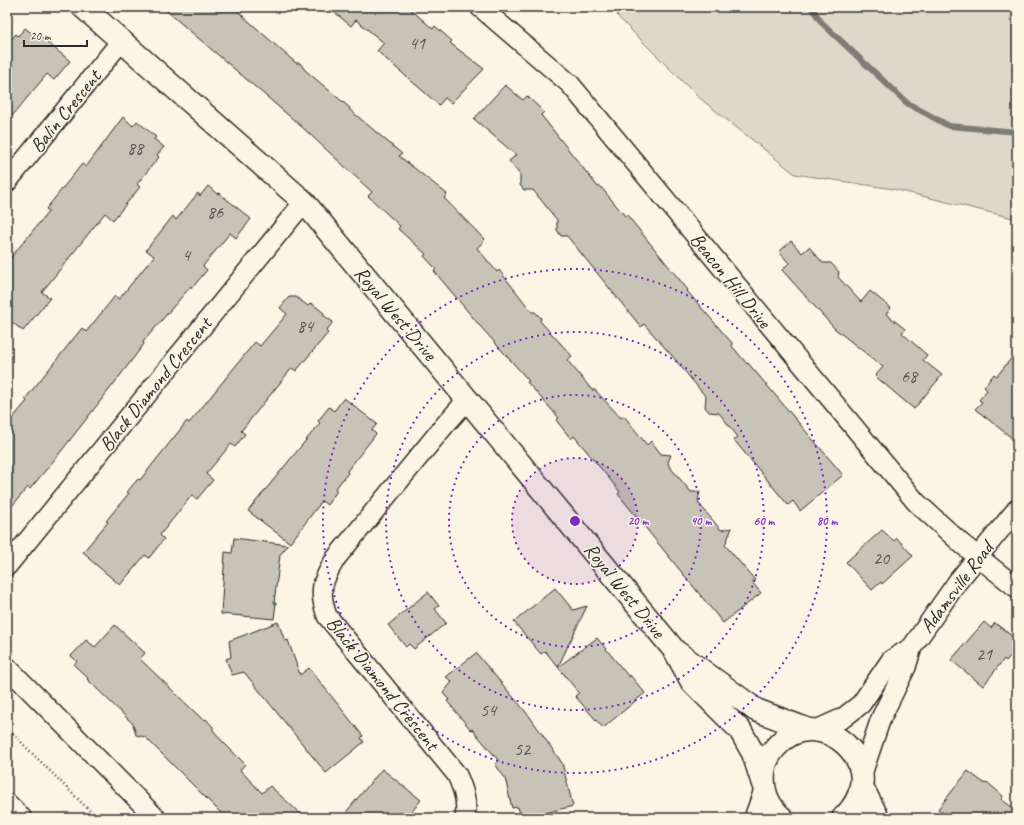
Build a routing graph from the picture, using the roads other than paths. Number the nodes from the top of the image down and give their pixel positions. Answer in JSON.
{"nodes":[{"id":1,"x":83,"y":7,"type":"edge"},
{"id":2,"x":480,"y":7,"type":"edge"},
{"id":3,"x":122,"y":40,"type":"junction"},
{"id":4,"x":7,"y":182,"type":"edge"},
{"id":5,"x":304,"y":202,"type":"junction"},
{"id":6,"x":468,"y":399,"type":"junction"},
{"id":7,"x":1017,"y":509,"type":"edge"},
{"id":8,"x":977,"y":557,"type":"junction"},
{"id":9,"x":7,"y":566,"type":"edge"},
{"id":10,"x":1017,"y":588,"type":"edge"},
{"id":11,"x":912,"y":647,"type":"junction"},
{"id":12,"x":675,"y":651,"type":"junction"},
{"id":13,"x":7,"y":667,"type":"edge"},
{"id":14,"x":812,"y":731,"type":"junction"},
{"id":15,"x":861,"y":781,"type":"junction"},
{"id":16,"x":763,"y":787,"type":"junction"},
{"id":17,"x":7,"y":805,"type":"edge"},
{"id":18,"x":20,"y":818,"type":"edge"},
{"id":19,"x":156,"y":818,"type":"edge"},
{"id":20,"x":465,"y":818,"type":"edge"},
{"id":21,"x":754,"y":818,"type":"edge"},
{"id":22,"x":782,"y":818,"type":"edge"},
{"id":23,"x":843,"y":818,"type":"edge"},
{"id":24,"x":878,"y":818,"type":"edge"}],
"edges":[{"from":1,"to":3,"type":"street","name":"Royal West Drive"},
{"from":2,"to":8,"type":"street","name":"Beacon Hill Drive"},
{"from":3,"to":4,"type":"street","name":"Balin Crescent"},
{"from":3,"to":5,"type":"street","name":"Royal West Drive"},
{"from":5,"to":6,"type":"street","name":"Royal West Drive"},
{"from":5,"to":9,"type":"street","name":"Black Diamond Crescent"},
{"from":6,"to":12,"type":"street","name":"Royal West Drive"},
{"from":6,"to":20,"type":"street","name":"Black Diamond Crescent"},
{"from":7,"to":8,"type":"street","name":"Adamsville Road"},
{"from":8,"to":10,"type":"street","name":"Beacon Hill Drive"},
{"from":8,"to":11,"type":"street","name":"Adamsville Road"},
{"from":11,"to":14,"type":"street","name":"Adamsville Road"},
{"from":11,"to":15,"type":"street","name":"Adamsville Road"},
{"from":12,"to":14,"type":"street","name":"Royal West Drive"},
{"from":12,"to":16,"type":"street","name":"Royal West Drive"},
{"from":13,"to":19,"type":"street"},
{"from":14,"to":15,"type":"street","name":"Royal West Drive"},
{"from":14,"to":16,"type":"street"},
{"from":15,"to":23,"type":"street"},
{"from":15,"to":24,"type":"street"},
{"from":16,"to":21,"type":"street"},
{"from":16,"to":22,"type":"street","name":"Royal West Drive"},
{"from":17,"to":18,"type":"street"}]}
